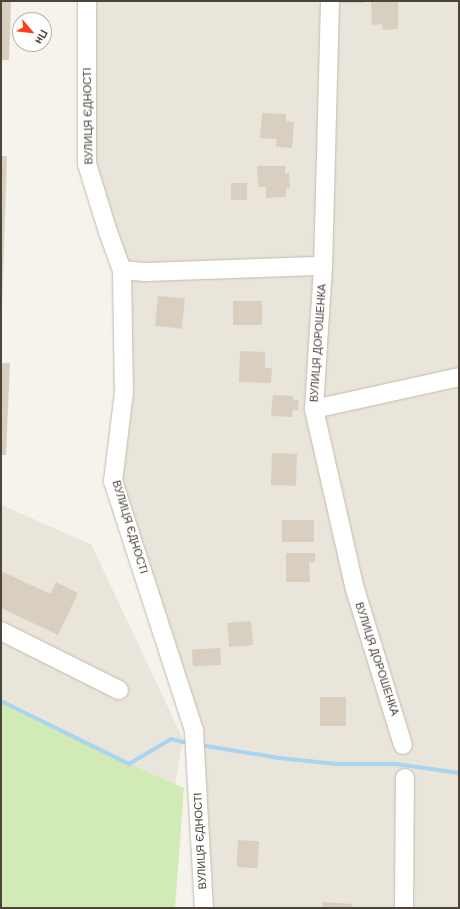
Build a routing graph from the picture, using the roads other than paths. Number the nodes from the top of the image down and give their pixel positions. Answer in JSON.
{"nodes":[{"id":1,"x":87,"y":1,"type":"edge"},
{"id":2,"x":330,"y":1,"type":"edge"},
{"id":3,"x":323,"y":266,"type":"junction"},
{"id":4,"x":122,"y":270,"type":"junction"},
{"id":5,"x":459,"y":377,"type":"edge"},
{"id":6,"x":314,"y":409,"type":"junction"},
{"id":7,"x":1,"y":631,"type":"edge"},
{"id":8,"x":119,"y":690,"type":"dead end"},
{"id":9,"x":403,"y":745,"type":"dead end"},
{"id":10,"x":405,"y":778,"type":"dead end"},
{"id":11,"x":204,"y":908,"type":"edge"},
{"id":12,"x":404,"y":908,"type":"edge"}],
"edges":[{"from":1,"to":4,"type":"street","name":"ВУЛИЦЯ ЄДНОСТІ"},
{"from":2,"to":3,"type":"street","name":"ВУЛИЦЯ ДОРОШЕНКА"},
{"from":3,"to":4,"type":"street"},
{"from":3,"to":6,"type":"street","name":"ВУЛИЦЯ ДОРОШЕНКА"},
{"from":4,"to":11,"type":"street","name":"ВУЛИЦЯ ЄДНОСТІ"},
{"from":5,"to":6,"type":"street"},
{"from":6,"to":9,"type":"street","name":"ВУЛИЦЯ ДОРОШЕНКА"},
{"from":7,"to":8,"type":"street"},
{"from":10,"to":12,"type":"street"}]}
